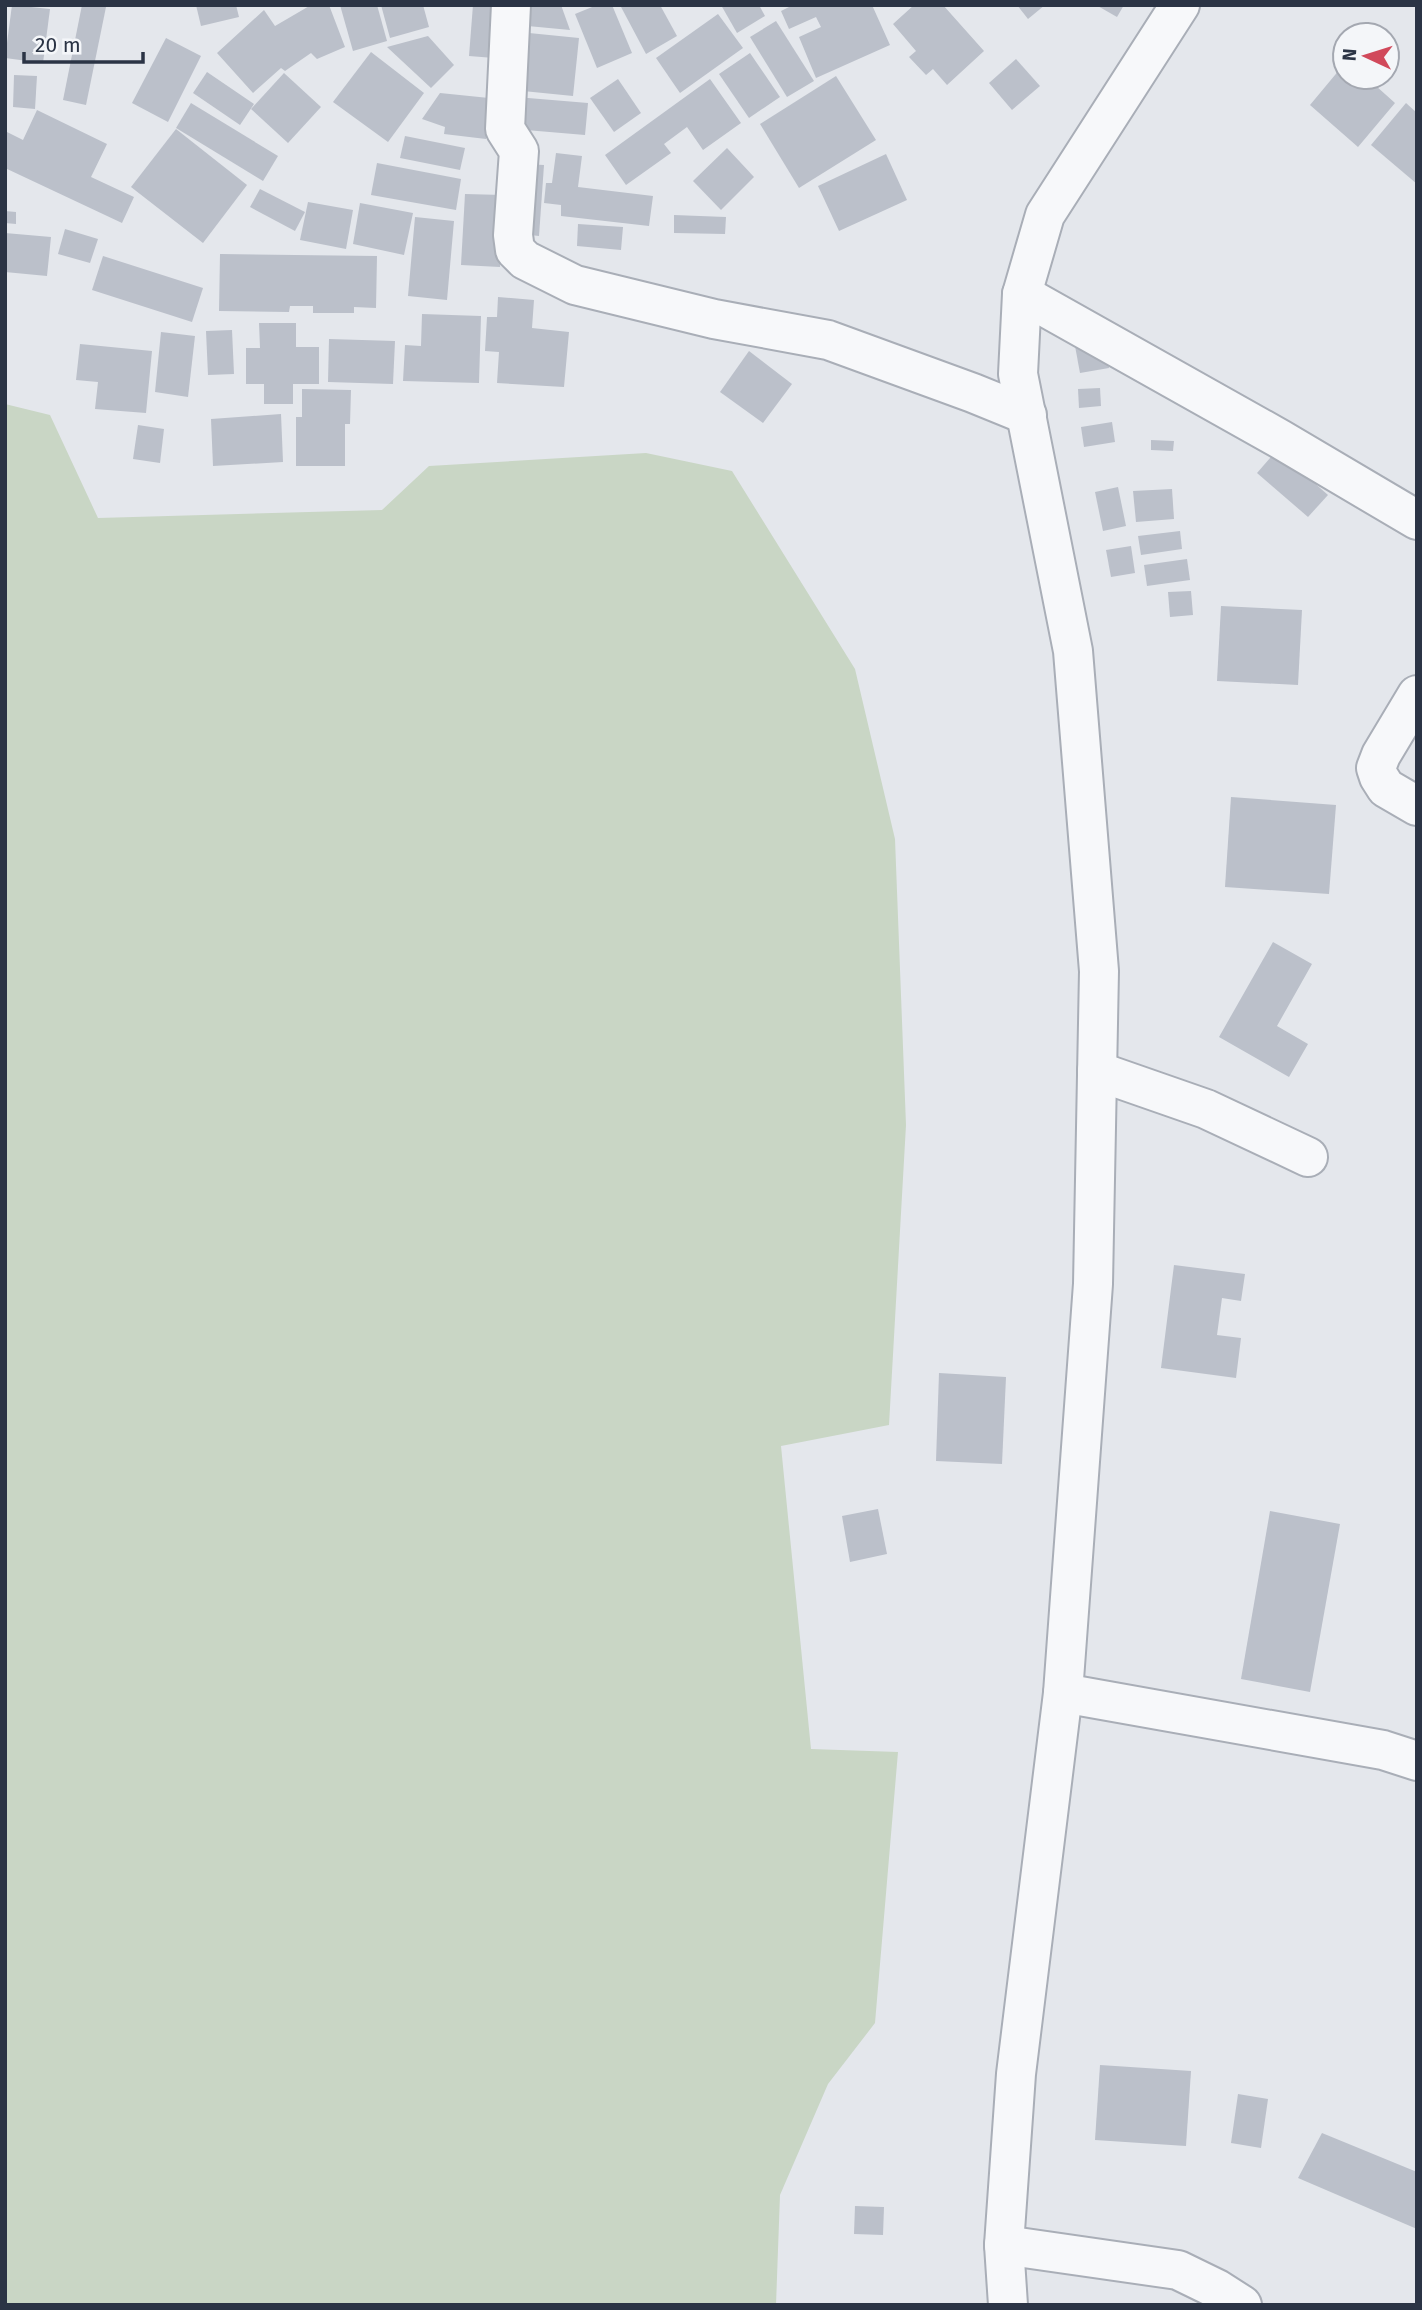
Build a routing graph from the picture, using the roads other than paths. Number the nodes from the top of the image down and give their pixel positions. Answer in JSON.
{"nodes":[{"id":1,"x":512,"y":5,"type":"edge"},
{"id":2,"x":1180,"y":5,"type":"edge"},
{"id":3,"x":1023,"y":294,"type":"junction"},
{"id":4,"x":1027,"y":415,"type":"junction"},
{"id":5,"x":1417,"y":520,"type":"edge"},
{"id":6,"x":1417,"y":695,"type":"edge"},
{"id":7,"x":1417,"y":806,"type":"edge"},
{"id":8,"x":1097,"y":1071,"type":"junction"},
{"id":9,"x":1308,"y":1157,"type":"dead end"},
{"id":10,"x":1063,"y":1693,"type":"junction"},
{"id":11,"x":1417,"y":1761,"type":"edge"},
{"id":12,"x":1004,"y":2245,"type":"junction"},
{"id":13,"x":1008,"y":2305,"type":"edge"},
{"id":14,"x":1242,"y":2305,"type":"edge"}],
"edges":[{"from":1,"to":4,"type":"street"},
{"from":2,"to":3,"type":"street"},
{"from":3,"to":4,"type":"street"},
{"from":3,"to":5,"type":"street"},
{"from":4,"to":8,"type":"street"},
{"from":6,"to":7,"type":"street"},
{"from":8,"to":9,"type":"street"},
{"from":8,"to":10,"type":"street"},
{"from":10,"to":11,"type":"street"},
{"from":10,"to":12,"type":"street"},
{"from":12,"to":13,"type":"street"},
{"from":12,"to":14,"type":"street"}]}
